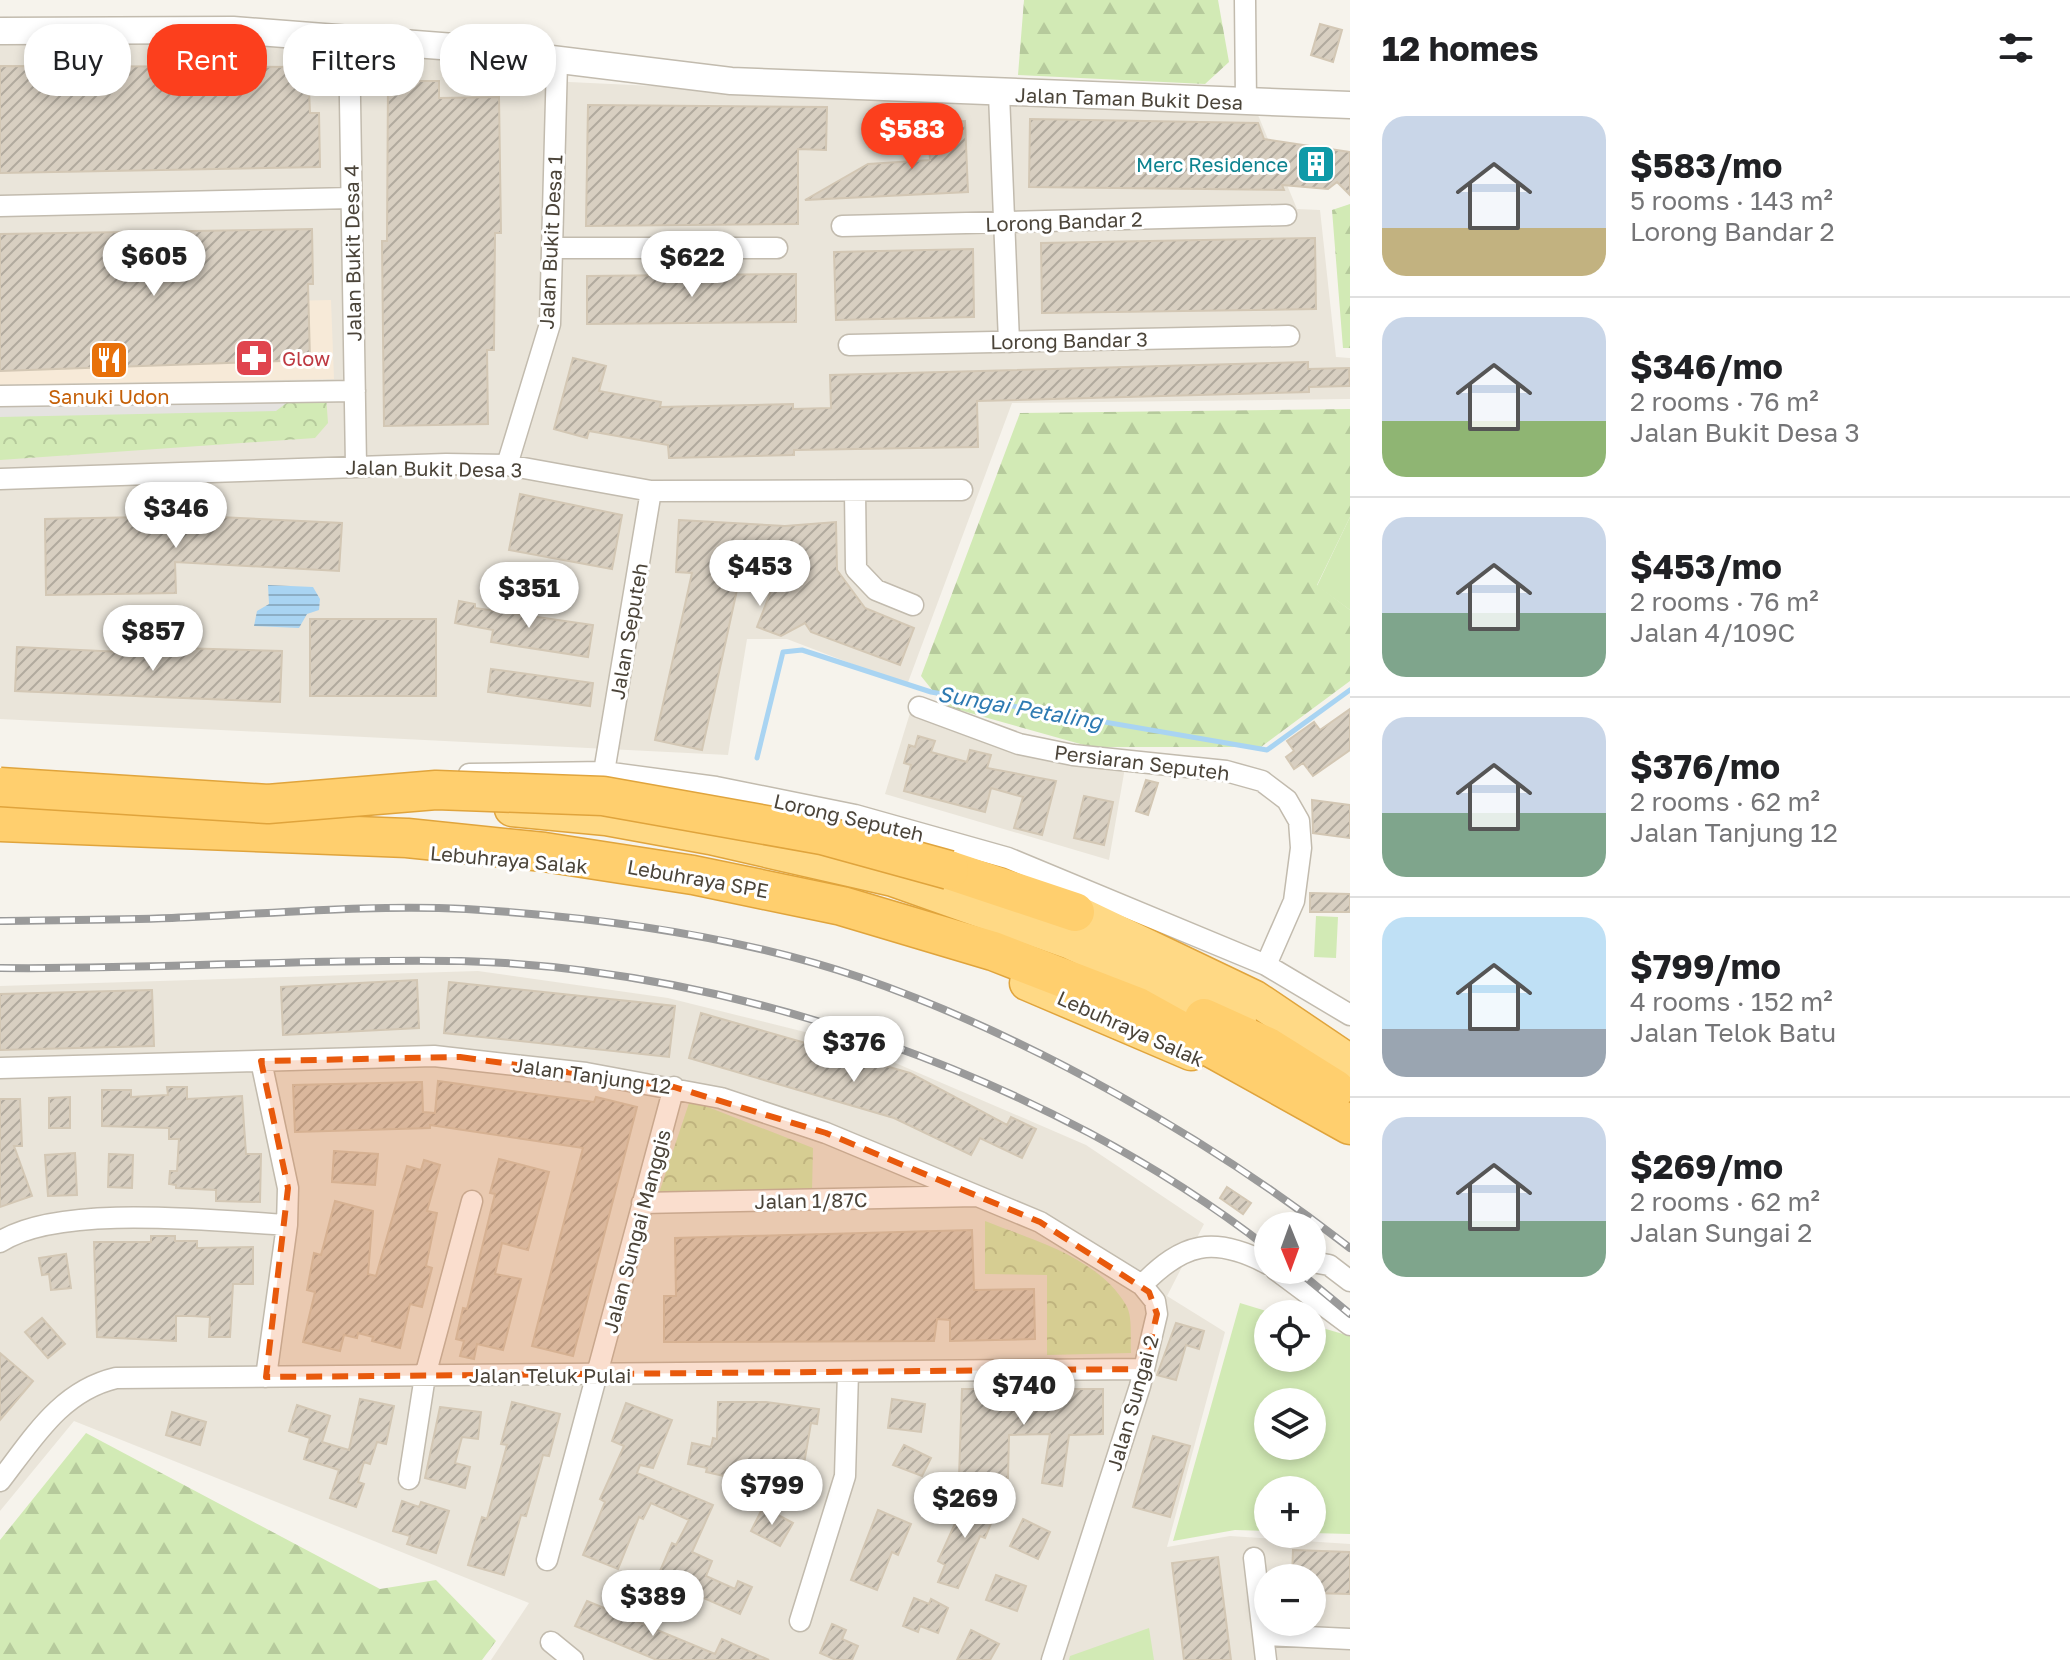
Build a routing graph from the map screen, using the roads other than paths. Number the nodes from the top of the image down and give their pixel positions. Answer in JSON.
{"nodes":[{"id":1,"x":1245,"y":0,"type":"edge"},
{"id":2,"x":0,"y":31,"type":"edge"},
{"id":3,"x":283,"y":34,"type":"edge"},
{"id":4,"x":424,"y":45,"type":"edge"},
{"id":5,"x":557,"y":62,"type":"junction"},
{"id":6,"x":999,"y":94,"type":"junction"},
{"id":7,"x":350,"y":96,"type":"edge"},
{"id":8,"x":1246,"y":102,"type":"junction"},
{"id":9,"x":1350,"y":105,"type":"edge"},
{"id":10,"x":351,"y":198,"type":"junction"},
{"id":11,"x":0,"y":206,"type":"edge"},
{"id":12,"x":1286,"y":215,"type":"dead end"},
{"id":13,"x":1004,"y":223,"type":"junction"},
{"id":14,"x":842,"y":226,"type":"dead end"},
{"id":15,"x":553,"y":248,"type":"junction"},
{"id":16,"x":777,"y":248,"type":"dead end"},
{"id":17,"x":1289,"y":336,"type":"dead end"},
{"id":18,"x":1009,"y":342,"type":"junction"},
{"id":19,"x":849,"y":345,"type":"dead end"},
{"id":20,"x":355,"y":391,"type":"junction"},
{"id":21,"x":0,"y":396,"type":"edge"},
{"id":22,"x":356,"y":465,"type":"junction"},
{"id":23,"x":507,"y":465,"type":"junction"},
{"id":24,"x":0,"y":479,"type":"edge"},
{"id":25,"x":962,"y":490,"type":"dead end"},
{"id":26,"x":651,"y":491,"type":"junction"},
{"id":27,"x":855,"y":491,"type":"junction"},
{"id":28,"x":913,"y":605,"type":"dead end"},
{"id":29,"x":919,"y":707,"type":"dead end"},
{"id":30,"x":604,"y":772,"type":"junction"},
{"id":31,"x":0,"y":788,"type":"edge"},
{"id":32,"x":315,"y":796,"type":"junction"},
{"id":33,"x":268,"y":804,"type":"junction"},
{"id":34,"x":0,"y":822,"type":"edge"},
{"id":35,"x":0,"y":829,"type":"edge"},
{"id":36,"x":893,"y":879,"type":"junction"},
{"id":37,"x":1075,"y":912,"type":"junction"},
{"id":38,"x":1266,"y":965,"type":"junction"},
{"id":39,"x":1350,"y":1015,"type":"edge"},
{"id":40,"x":261,"y":1061,"type":"junction"},
{"id":41,"x":1350,"y":1062,"type":"edge"},
{"id":42,"x":0,"y":1068,"type":"edge"},
{"id":43,"x":1350,"y":1086,"type":"edge"},
{"id":44,"x":674,"y":1087,"type":"junction"},
{"id":45,"x":1350,"y":1098,"type":"edge"},
{"id":46,"x":1350,"y":1125,"type":"edge"},
{"id":47,"x":1350,"y":1139,"type":"edge"},
{"id":48,"x":980,"y":1196,"type":"junction"},
{"id":49,"x":472,"y":1201,"type":"dead end"},
{"id":50,"x":642,"y":1203,"type":"junction"},
{"id":51,"x":287,"y":1225,"type":"junction"},
{"id":52,"x":0,"y":1242,"type":"edge"},
{"id":53,"x":1254,"y":1259,"type":"edge"},
{"id":54,"x":1326,"y":1264,"type":"edge"},
{"id":55,"x":1350,"y":1281,"type":"edge"},
{"id":56,"x":1295,"y":1284,"type":"edge"},
{"id":57,"x":1142,"y":1285,"type":"junction"},
{"id":58,"x":1350,"y":1325,"type":"edge"},
{"id":59,"x":1144,"y":1369,"type":"junction"},
{"id":60,"x":848,"y":1372,"type":"junction"},
{"id":61,"x":598,"y":1374,"type":"junction"},
{"id":62,"x":425,"y":1376,"type":"junction"},
{"id":63,"x":266,"y":1377,"type":"junction"},
{"id":64,"x":409,"y":1479,"type":"dead end"},
{"id":65,"x":0,"y":1481,"type":"edge"},
{"id":66,"x":1254,"y":1558,"type":"dead end"},
{"id":67,"x":547,"y":1560,"type":"dead end"},
{"id":68,"x":1255,"y":1564,"type":"edge"},
{"id":69,"x":800,"y":1621,"type":"dead end"},
{"id":70,"x":1264,"y":1636,"type":"edge"},
{"id":71,"x":1286,"y":1636,"type":"edge"},
{"id":72,"x":1350,"y":1639,"type":"edge"},
{"id":73,"x":551,"y":1642,"type":"dead end"},
{"id":74,"x":573,"y":1660,"type":"edge"},
{"id":75,"x":1052,"y":1660,"type":"edge"},
{"id":76,"x":1266,"y":1660,"type":"edge"}],
"edges":[{"from":1,"to":8,"type":"street"},
{"from":2,"to":3,"type":"street","name":"Jalan Taman Bukit Desa"},
{"from":4,"to":5,"type":"street","name":"Jalan Taman Bukit Desa"},
{"from":5,"to":6,"type":"street","name":"Jalan Taman Bukit Desa"},
{"from":5,"to":15,"type":"street","name":"Jalan Bukit Desa 1"},
{"from":6,"to":8,"type":"street","name":"Jalan Taman Bukit Desa"},
{"from":6,"to":13,"type":"street"},
{"from":7,"to":10,"type":"street","name":"Jalan Bukit Desa 4"},
{"from":8,"to":9,"type":"street","name":"Jalan Taman Bukit Desa"},
{"from":10,"to":11,"type":"street"},
{"from":10,"to":20,"type":"street","name":"Jalan Bukit Desa 4"},
{"from":12,"to":13,"type":"street","name":"Lorong Bandar 2"},
{"from":13,"to":14,"type":"street","name":"Lorong Bandar 2"},
{"from":13,"to":18,"type":"street"},
{"from":15,"to":16,"type":"street"},
{"from":15,"to":23,"type":"street","name":"Jalan Bukit Desa 1"},
{"from":17,"to":18,"type":"street","name":"Lorong Bandar 3"},
{"from":18,"to":19,"type":"street","name":"Lorong Bandar 3"},
{"from":20,"to":21,"type":"street"},
{"from":20,"to":22,"type":"street","name":"Jalan Bukit Desa 4"},
{"from":22,"to":23,"type":"street","name":"Jalan Bukit Desa 3"},
{"from":22,"to":24,"type":"street","name":"Jalan Bukit Desa 3"},
{"from":23,"to":26,"type":"street","name":"Jalan Bukit Desa 3"},
{"from":25,"to":27,"type":"street","name":"Jalan Bukit Desa 3"},
{"from":26,"to":27,"type":"street","name":"Jalan Bukit Desa 3"},
{"from":26,"to":30,"type":"street","name":"Jalan Seputeh"},
{"from":27,"to":28,"type":"street"},
{"from":29,"to":38,"type":"street","name":"Persiaran Seputeh"},
{"from":30,"to":32,"type":"street","name":"Lorong Seputeh"},
{"from":30,"to":38,"type":"street","name":"Lorong Seputeh"},
{"from":31,"to":32,"type":"highway"},
{"from":31,"to":33,"type":"highway","name":"Lebuhraya SPE","bridge":true},
{"from":32,"to":36,"type":"highway"},
{"from":33,"to":37,"type":"highway","bridge":true},
{"from":33,"to":45,"type":"highway","name":"Lebuhraya SPE","bridge":true},
{"from":34,"to":46,"type":"highway","name":"Lebuhraya SPE"},
{"from":35,"to":47,"type":"highway","name":"Lebuhraya Salak"},
{"from":36,"to":37,"type":"highway"},
{"from":36,"to":43,"type":"highway"},
{"from":37,"to":41,"type":"highway"},
{"from":38,"to":39,"type":"street","name":"Lorong Seputeh"},
{"from":40,"to":42,"type":"street","name":"Jalan Tanjung 12"},
{"from":40,"to":44,"type":"street","name":"Jalan Tanjung 12"},
{"from":40,"to":51,"type":"street"},
{"from":44,"to":48,"type":"street","name":"Jalan Tanjung 12"},
{"from":44,"to":50,"type":"street","name":"Jalan Sungai Manggis"},
{"from":48,"to":50,"type":"street","name":"Jalan 1/87C"},
{"from":48,"to":57,"type":"street","name":"Jalan Tanjung 12"},
{"from":49,"to":62,"type":"street"},
{"from":50,"to":61,"type":"street","name":"Jalan Sungai Manggis"},
{"from":51,"to":52,"type":"street"},
{"from":51,"to":63,"type":"street"},
{"from":53,"to":57,"type":"street"},
{"from":54,"to":55,"type":"street"},
{"from":56,"to":58,"type":"street"},
{"from":57,"to":59,"type":"street","name":"Jalan Sungai 2"},
{"from":59,"to":60,"type":"street","name":"Jalan Teluk Pulai"},
{"from":59,"to":75,"type":"street","name":"Jalan Sungai 2"},
{"from":60,"to":61,"type":"street","name":"Jalan Teluk Pulai"},
{"from":60,"to":69,"type":"street"},
{"from":61,"to":62,"type":"street","name":"Jalan Teluk Pulai"},
{"from":61,"to":67,"type":"street","name":"Jalan Sungai Manggis"},
{"from":62,"to":63,"type":"street","name":"Jalan Teluk Pulai"},
{"from":62,"to":64,"type":"street"},
{"from":63,"to":65,"type":"street","name":"Jalan Teluk Pulai"},
{"from":66,"to":68,"type":"street"},
{"from":70,"to":76,"type":"street"},
{"from":71,"to":72,"type":"street"},
{"from":73,"to":74,"type":"street"}]}
